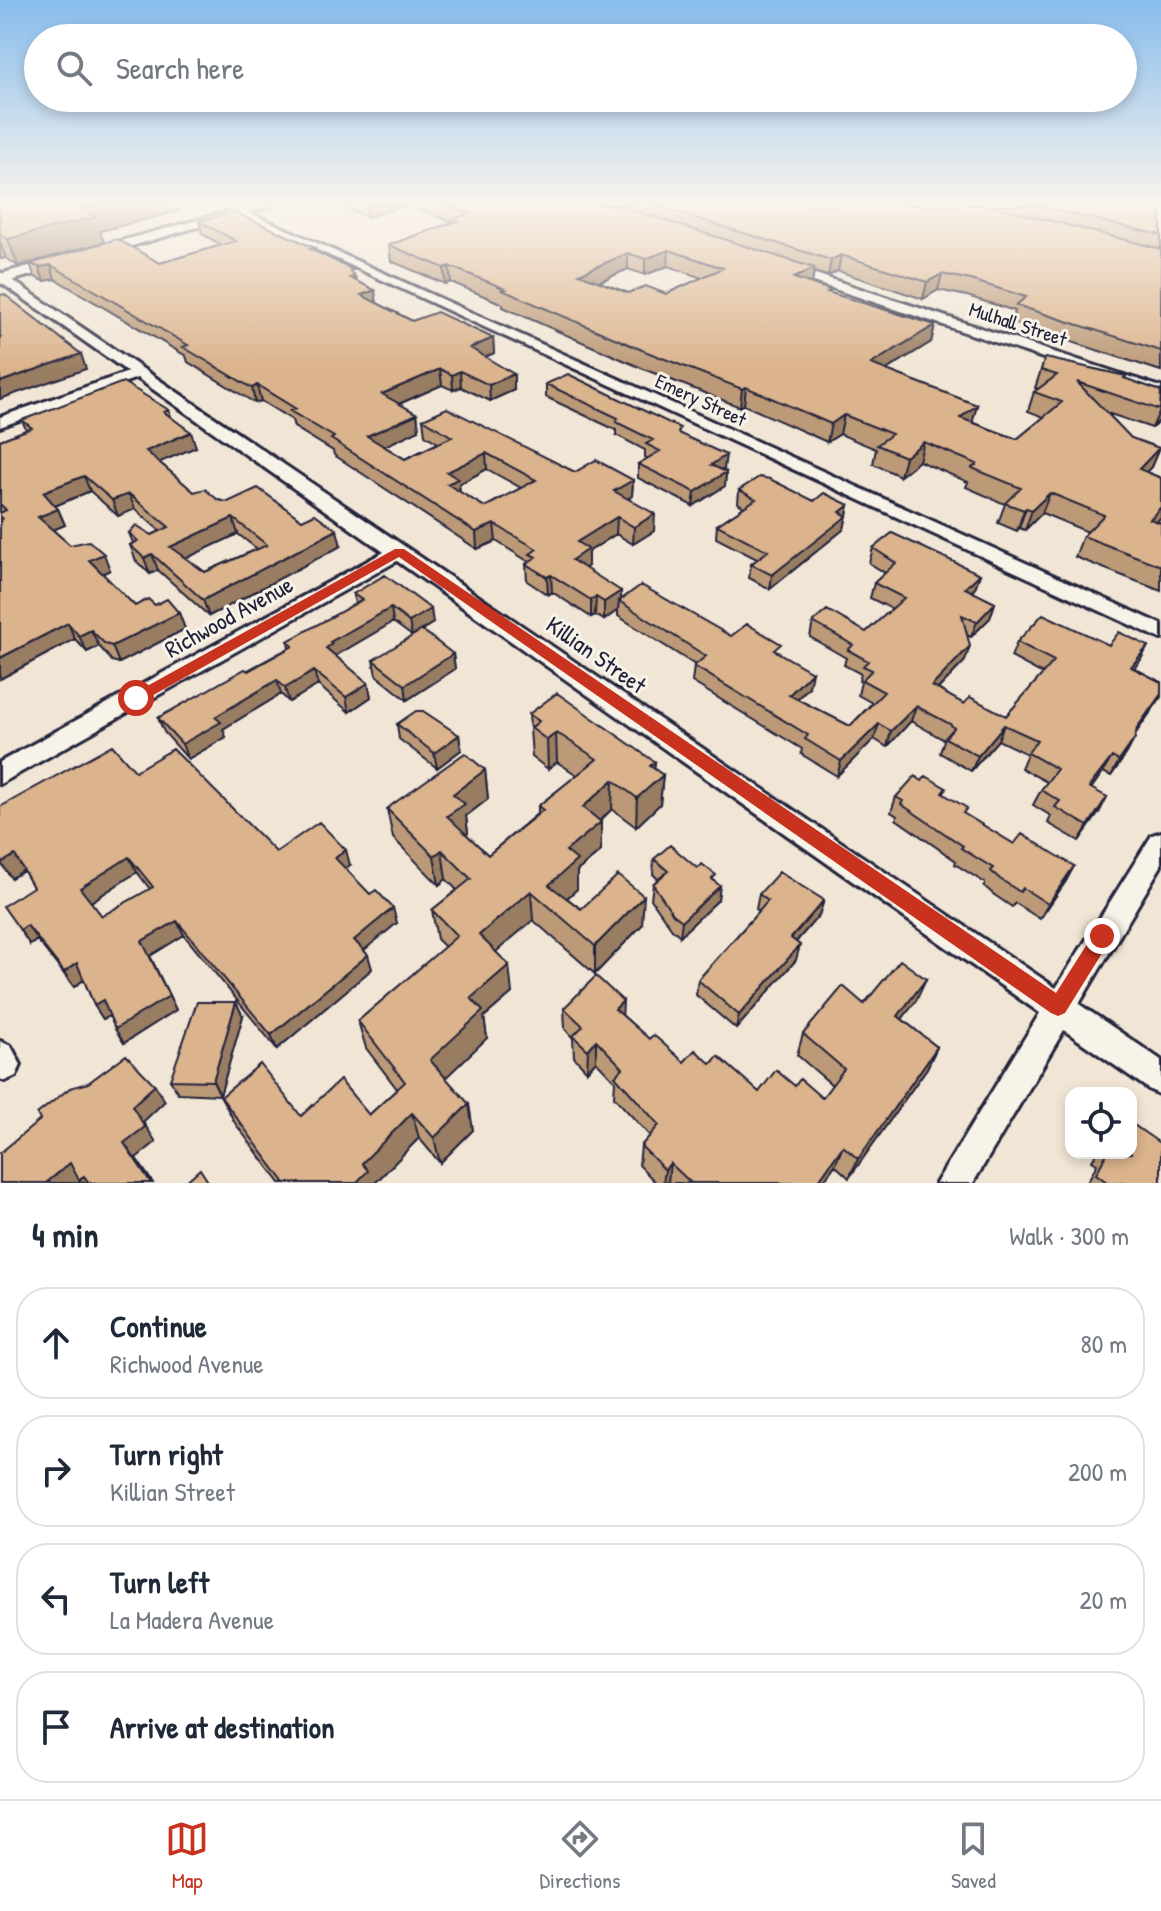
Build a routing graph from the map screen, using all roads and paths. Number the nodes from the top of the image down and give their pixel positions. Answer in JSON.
{"nodes":[{"id":1,"x":54,"y":260,"type":"edge"},
{"id":2,"x":349,"y":260,"type":"edge"},
{"id":3,"x":774,"y":265,"type":"edge"},
{"id":4,"x":1,"y":276,"type":"edge"},
{"id":5,"x":141,"y":372,"type":"junction"},
{"id":6,"x":1161,"y":392,"type":"edge"},
{"id":7,"x":0,"y":422,"type":"edge"},
{"id":8,"x":400,"y":551,"type":"junction"},
{"id":9,"x":1161,"y":632,"type":"edge"},
{"id":10,"x":0,"y":774,"type":"edge"},
{"id":11,"x":1161,"y":843,"type":"edge"},
{"id":12,"x":1058,"y":1006,"type":"junction"},
{"id":13,"x":1161,"y":1079,"type":"edge"},
{"id":14,"x":953,"y":1183,"type":"edge"}],
"edges":[{"from":1,"to":4,"type":"main road"},
{"from":2,"to":9,"type":"street","name":"Emery Street"},
{"from":3,"to":6,"type":"street","name":"Mulhall Street"},
{"from":4,"to":5,"type":"street","name":"Killian Street"},
{"from":5,"to":7,"type":"street"},
{"from":5,"to":8,"type":"street","name":"Killian Street"},
{"from":8,"to":10,"type":"street","name":"Richwood Avenue"},
{"from":8,"to":12,"type":"street","name":"Killian Street"},
{"from":11,"to":12,"type":"street"},
{"from":12,"to":13,"type":"street","name":"Killian Street"},
{"from":12,"to":14,"type":"street"}]}
